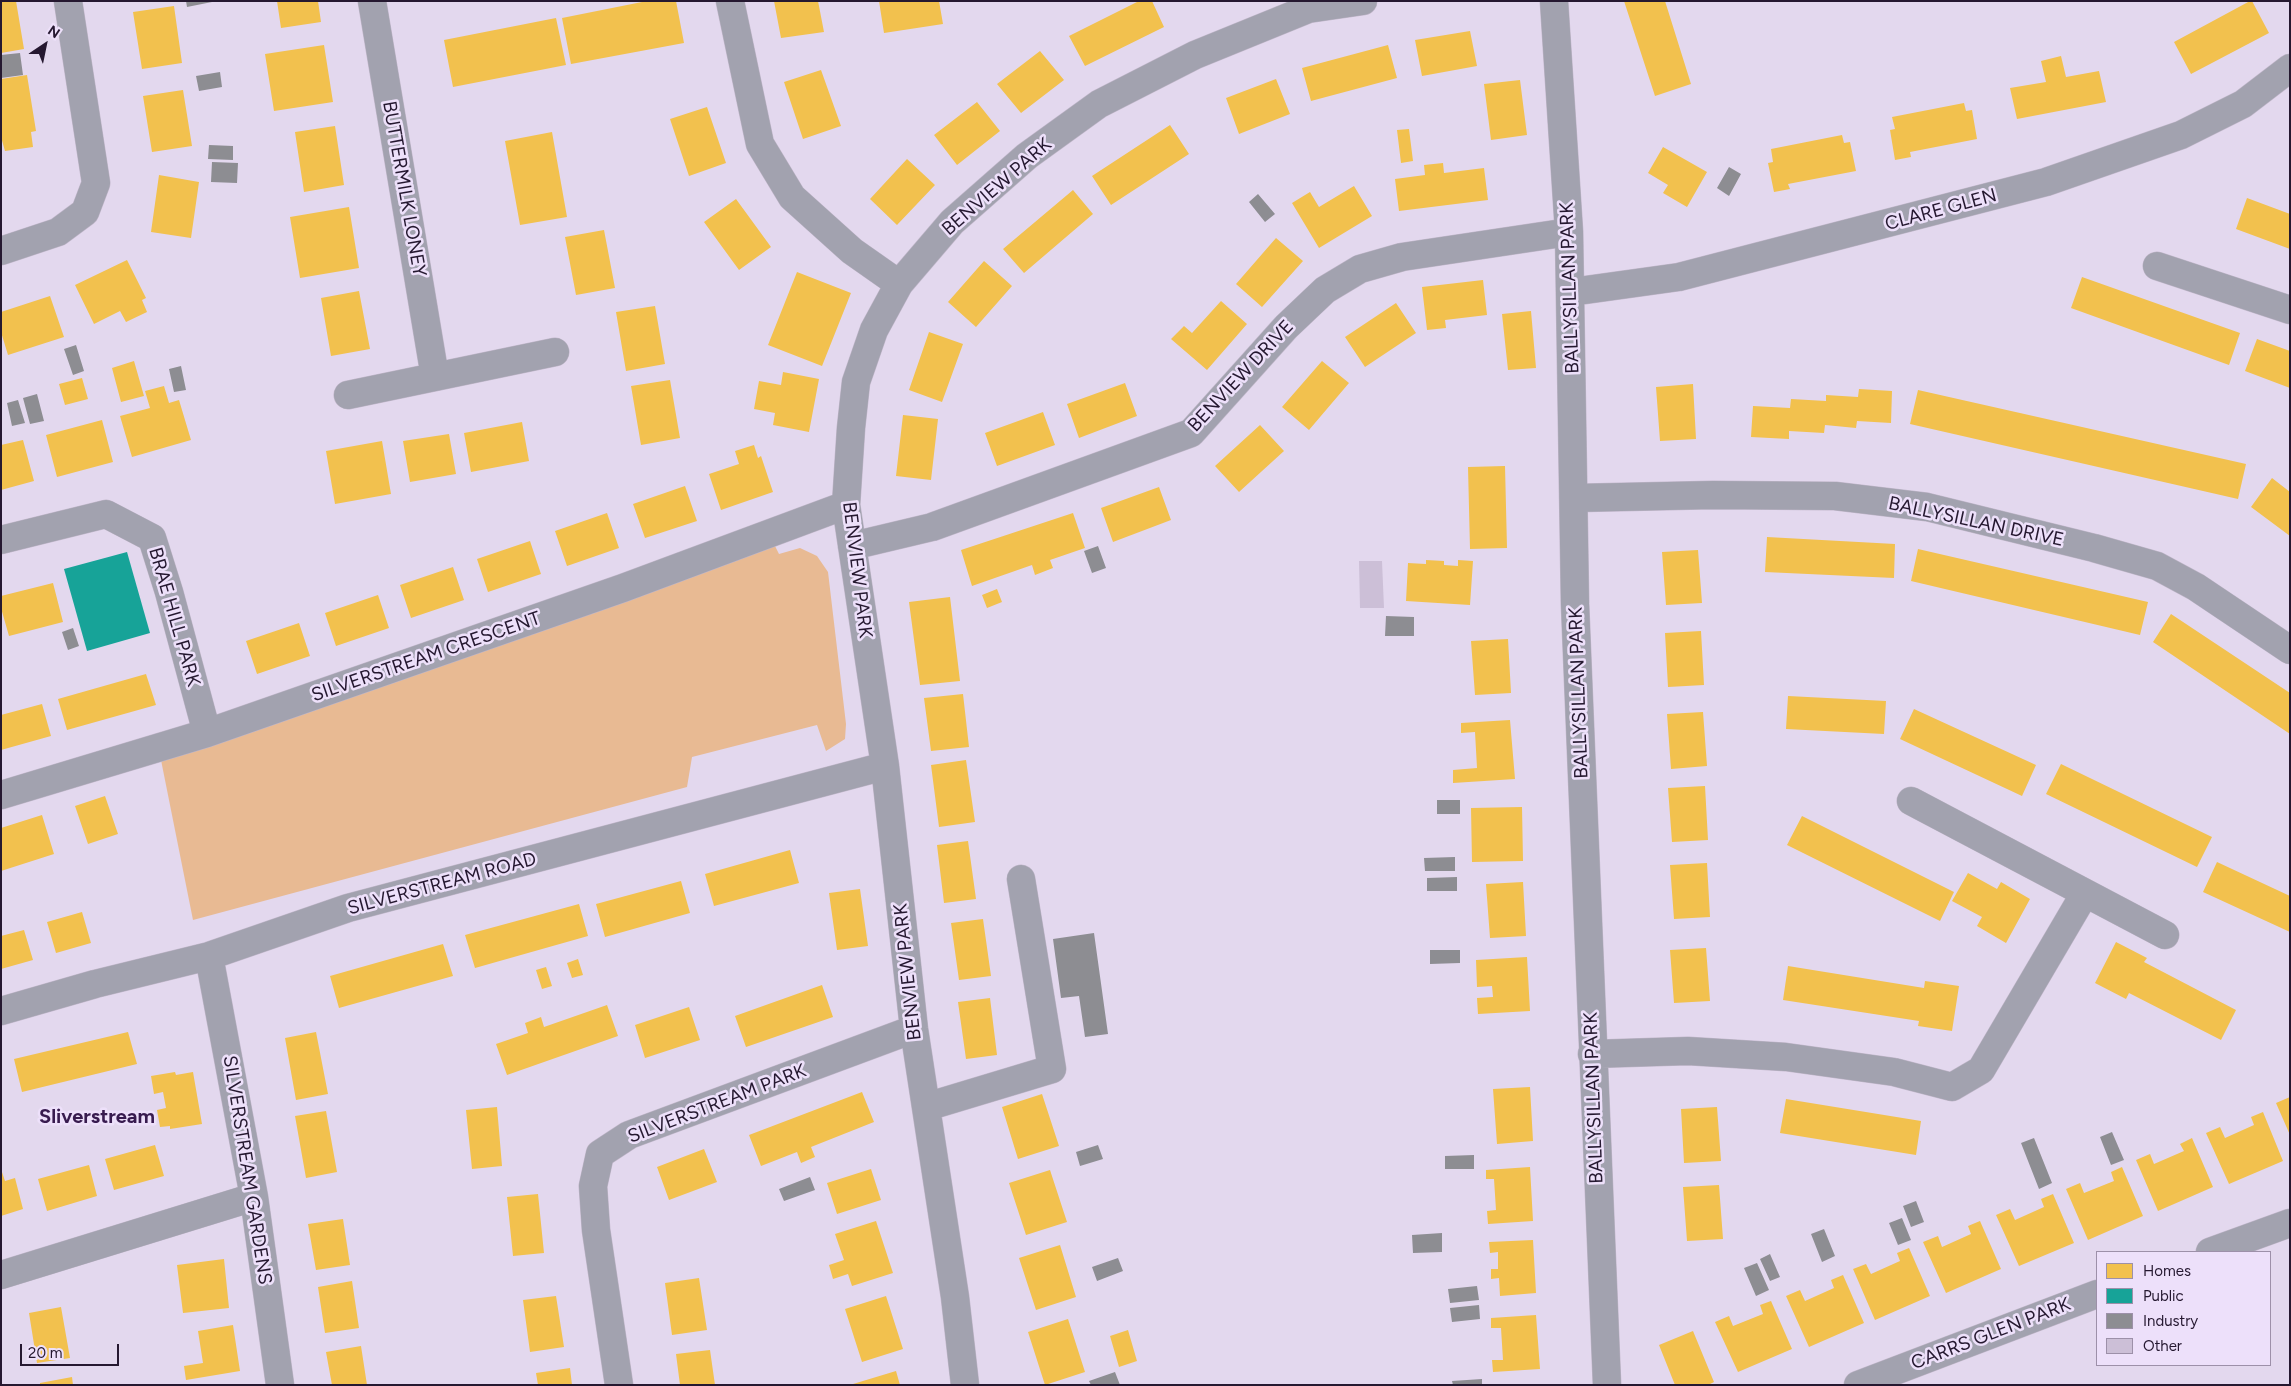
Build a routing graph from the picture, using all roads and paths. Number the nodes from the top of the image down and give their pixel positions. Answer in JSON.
{"nodes":[{"id":1,"x":68,"y":1,"type":"edge"},
{"id":2,"x":372,"y":1,"type":"edge"},
{"id":3,"x":730,"y":1,"type":"edge"},
{"id":4,"x":1363,"y":1,"type":"edge"},
{"id":5,"x":1554,"y":1,"type":"edge"},
{"id":6,"x":2290,"y":68,"type":"edge"},
{"id":7,"x":1569,"y":232,"type":"junction"},
{"id":8,"x":1,"y":251,"type":"edge"},
{"id":9,"x":2157,"y":266,"type":"dead end"},
{"id":10,"x":899,"y":284,"type":"junction"},
{"id":11,"x":1571,"y":292,"type":"junction"},
{"id":12,"x":2290,"y":310,"type":"edge"},
{"id":13,"x":555,"y":352,"type":"dead end"},
{"id":14,"x":435,"y":377,"type":"junction"},
{"id":15,"x":348,"y":395,"type":"dead end"},
{"id":16,"x":1575,"y":498,"type":"junction"},
{"id":17,"x":846,"y":505,"type":"junction"},
{"id":18,"x":1,"y":540,"type":"edge"},
{"id":19,"x":852,"y":546,"type":"junction"},
{"id":20,"x":2290,"y":650,"type":"edge"},
{"id":21,"x":207,"y":733,"type":"junction"},
{"id":22,"x":885,"y":766,"type":"junction"},
{"id":23,"x":1,"y":795,"type":"edge"},
{"id":24,"x":1911,"y":801,"type":"dead end"},
{"id":25,"x":1021,"y":880,"type":"dead end"},
{"id":26,"x":2085,"y":893,"type":"junction"},
{"id":27,"x":2165,"y":934,"type":"dead end"},
{"id":28,"x":209,"y":956,"type":"junction"},
{"id":29,"x":1,"y":1010,"type":"edge"},
{"id":30,"x":914,"y":1029,"type":"junction"},
{"id":31,"x":1592,"y":1054,"type":"junction"},
{"id":32,"x":926,"y":1107,"type":"junction"},
{"id":33,"x":254,"y":1197,"type":"junction"},
{"id":34,"x":2290,"y":1223,"type":"edge"},
{"id":35,"x":2213,"y":1251,"type":"edge"},
{"id":36,"x":1,"y":1275,"type":"edge"},
{"id":37,"x":2096,"y":1294,"type":"edge"},
{"id":38,"x":280,"y":1385,"type":"edge"},
{"id":39,"x":619,"y":1385,"type":"edge"},
{"id":40,"x":965,"y":1385,"type":"edge"},
{"id":41,"x":1607,"y":1385,"type":"edge"},
{"id":42,"x":1858,"y":1385,"type":"edge"}],
"edges":[{"from":1,"to":8,"type":"street"},
{"from":2,"to":14,"type":"street","name":"BUTTERMILK LONEY"},
{"from":3,"to":10,"type":"street"},
{"from":4,"to":10,"type":"street","name":"BENVIEW PARK"},
{"from":5,"to":7,"type":"street","name":"BALLYSILLAN PARK"},
{"from":6,"to":11,"type":"street","name":"CLARE GLEN"},
{"from":7,"to":11,"type":"street","name":"BALLYSILLAN PARK"},
{"from":7,"to":19,"type":"street","name":"BENVIEW DRIVE"},
{"from":9,"to":12,"type":"street"},
{"from":10,"to":17,"type":"street","name":"BENVIEW PARK"},
{"from":11,"to":16,"type":"street","name":"BALLYSILLAN PARK"},
{"from":13,"to":14,"type":"street"},
{"from":14,"to":15,"type":"street"},
{"from":16,"to":20,"type":"street","name":"BALLYSILLAN DRIVE"},
{"from":16,"to":31,"type":"street","name":"BALLYSILLAN PARK"},
{"from":17,"to":19,"type":"street","name":"BENVIEW PARK"},
{"from":17,"to":21,"type":"street","name":"SILVERSTREAM CRESCENT"},
{"from":18,"to":21,"type":"street","name":"BRAE HILL PARK"},
{"from":19,"to":22,"type":"street","name":"BENVIEW PARK"},
{"from":21,"to":23,"type":"street","name":"SILVERSTREAM CRESCENT"},
{"from":22,"to":28,"type":"street","name":"SILVERSTREAM ROAD"},
{"from":22,"to":30,"type":"street","name":"BENVIEW PARK"},
{"from":24,"to":26,"type":"street"},
{"from":25,"to":32,"type":"street"},
{"from":26,"to":27,"type":"street"},
{"from":26,"to":31,"type":"street"},
{"from":28,"to":29,"type":"street","name":"SILVERSTREAM ROAD"},
{"from":28,"to":33,"type":"street","name":"SILVERSTREAM GARDENS"},
{"from":30,"to":32,"type":"street","name":"BENVIEW PARK"},
{"from":30,"to":39,"type":"street","name":"SILVERSTREAM PARK"},
{"from":31,"to":41,"type":"street","name":"BALLYSILLAN PARK"},
{"from":32,"to":40,"type":"street","name":"BENVIEW PARK"},
{"from":33,"to":36,"type":"street"},
{"from":33,"to":38,"type":"street","name":"SILVERSTREAM GARDENS"},
{"from":34,"to":35,"type":"street"},
{"from":37,"to":42,"type":"street","name":"CARRS GLEN PARK"}]}
